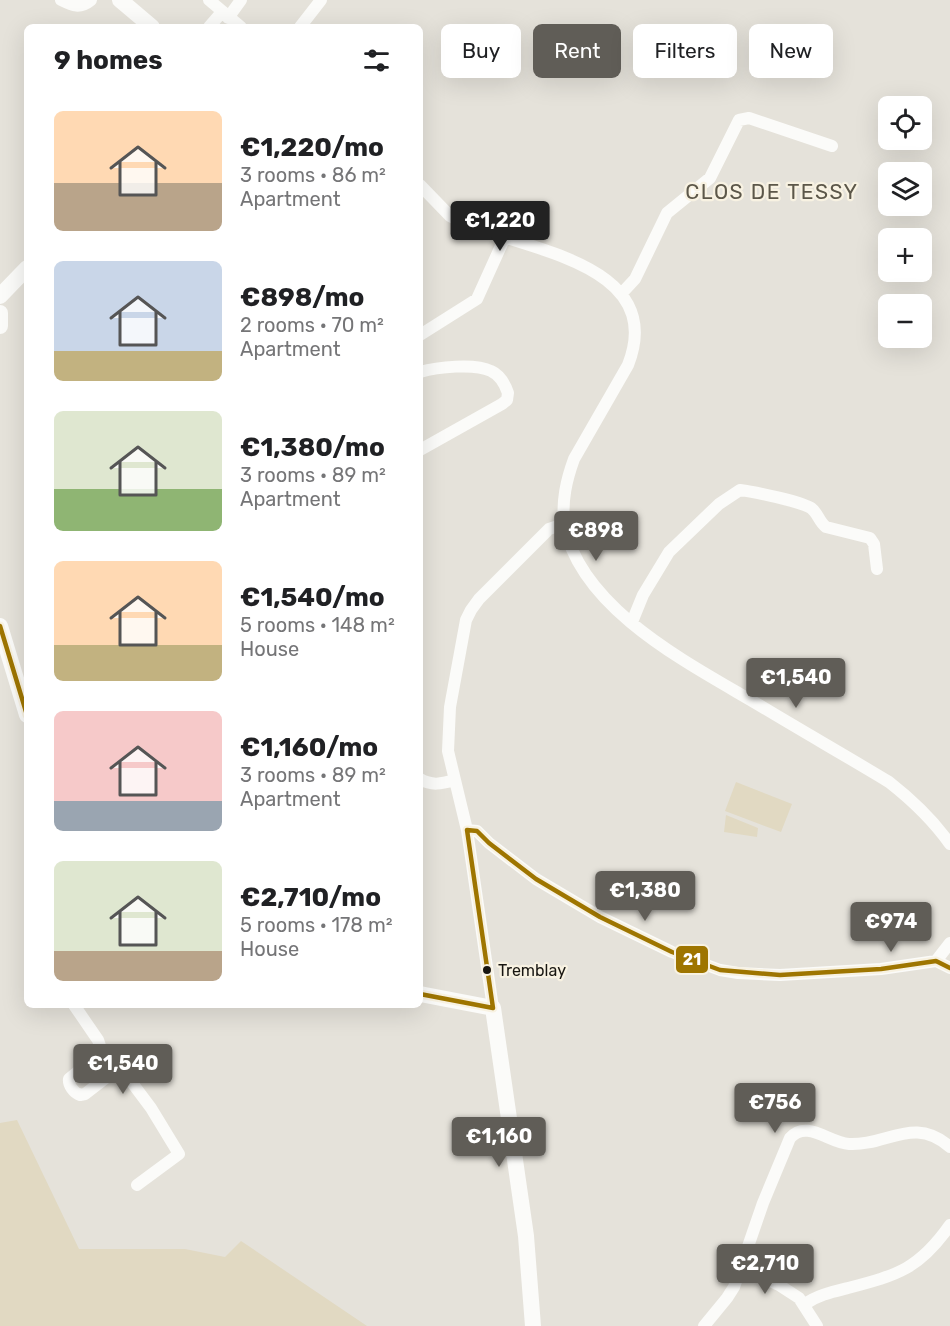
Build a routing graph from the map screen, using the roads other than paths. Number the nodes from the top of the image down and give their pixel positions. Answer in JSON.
{"nodes":[{"id":1,"x":61,"y":0,"type":"edge"},
{"id":2,"x":91,"y":0,"type":"edge"},
{"id":3,"x":120,"y":0,"type":"edge"},
{"id":4,"x":209,"y":0,"type":"edge"},
{"id":5,"x":241,"y":0,"type":"edge"},
{"id":6,"x":321,"y":0,"type":"edge"},
{"id":7,"x":225,"y":15,"type":"junction"},
{"id":8,"x":148,"y":24,"type":"edge"},
{"id":9,"x":213,"y":24,"type":"edge"},
{"id":10,"x":237,"y":24,"type":"edge"},
{"id":11,"x":302,"y":24,"type":"edge"},
{"id":12,"x":832,"y":146,"type":"dead end"},
{"id":13,"x":423,"y":187,"type":"edge"},
{"id":14,"x":505,"y":237,"type":"junction"},
{"id":15,"x":24,"y":271,"type":"edge"},
{"id":16,"x":622,"y":293,"type":"junction"},
{"id":17,"x":0,"y":296,"type":"edge"},
{"id":18,"x":0,"y":313,"type":"edge"},
{"id":19,"x":0,"y":326,"type":"edge"},
{"id":20,"x":423,"y":333,"type":"edge"},
{"id":21,"x":423,"y":371,"type":"edge"},
{"id":22,"x":423,"y":448,"type":"edge"},
{"id":23,"x":564,"y":524,"type":"junction"},
{"id":24,"x":877,"y":568,"type":"dead end"},
{"id":25,"x":632,"y":622,"type":"junction"},
{"id":26,"x":0,"y":626,"type":"edge"},
{"id":27,"x":24,"y":705,"type":"edge"},
{"id":28,"x":423,"y":780,"type":"edge"},
{"id":29,"x":454,"y":780,"type":"junction"},
{"id":30,"x":467,"y":830,"type":"junction"},
{"id":31,"x":950,"y":844,"type":"edge"},
{"id":32,"x":950,"y":943,"type":"edge"},
{"id":33,"x":936,"y":961,"type":"junction"},
{"id":34,"x":950,"y":968,"type":"edge"},
{"id":35,"x":423,"y":995,"type":"edge"},
{"id":36,"x":76,"y":1008,"type":"edge"},
{"id":37,"x":493,"y":1008,"type":"junction"},
{"id":38,"x":102,"y":1052,"type":"junction"},
{"id":39,"x":116,"y":1070,"type":"junction"},
{"id":40,"x":950,"y":1147,"type":"edge"},
{"id":41,"x":137,"y":1185,"type":"dead end"},
{"id":42,"x":950,"y":1225,"type":"edge"},
{"id":43,"x":740,"y":1267,"type":"junction"},
{"id":44,"x":805,"y":1304,"type":"junction"},
{"id":45,"x":533,"y":1326,"type":"edge"},
{"id":46,"x":704,"y":1326,"type":"edge"},
{"id":47,"x":817,"y":1326,"type":"edge"}],
"edges":[{"from":1,"to":2,"type":"street"},
{"from":3,"to":8,"type":"street"},
{"from":4,"to":7,"type":"street"},
{"from":5,"to":7,"type":"street"},
{"from":6,"to":11,"type":"street"},
{"from":7,"to":9,"type":"street"},
{"from":7,"to":10,"type":"street"},
{"from":12,"to":16,"type":"street"},
{"from":13,"to":14,"type":"street"},
{"from":14,"to":16,"type":"street"},
{"from":14,"to":20,"type":"street"},
{"from":15,"to":17,"type":"street"},
{"from":16,"to":23,"type":"street"},
{"from":18,"to":19,"type":"street"},
{"from":21,"to":22,"type":"street"},
{"from":23,"to":25,"type":"street"},
{"from":23,"to":29,"type":"street"},
{"from":24,"to":25,"type":"street"},
{"from":25,"to":31,"type":"street"},
{"from":26,"to":27,"type":"street"},
{"from":28,"to":29,"type":"street"},
{"from":29,"to":30,"type":"street"},
{"from":30,"to":33,"type":"street"},
{"from":30,"to":37,"type":"street"},
{"from":32,"to":33,"type":"street"},
{"from":33,"to":34,"type":"street"},
{"from":35,"to":37,"type":"street"},
{"from":36,"to":38,"type":"street"},
{"from":37,"to":45,"type":"street"},
{"from":38,"to":39,"type":"street"},
{"from":38,"to":39,"type":"street"},
{"from":39,"to":41,"type":"street"},
{"from":40,"to":43,"type":"street"},
{"from":42,"to":44,"type":"street"},
{"from":43,"to":44,"type":"street"},
{"from":43,"to":46,"type":"street"},
{"from":44,"to":47,"type":"street"}]}
